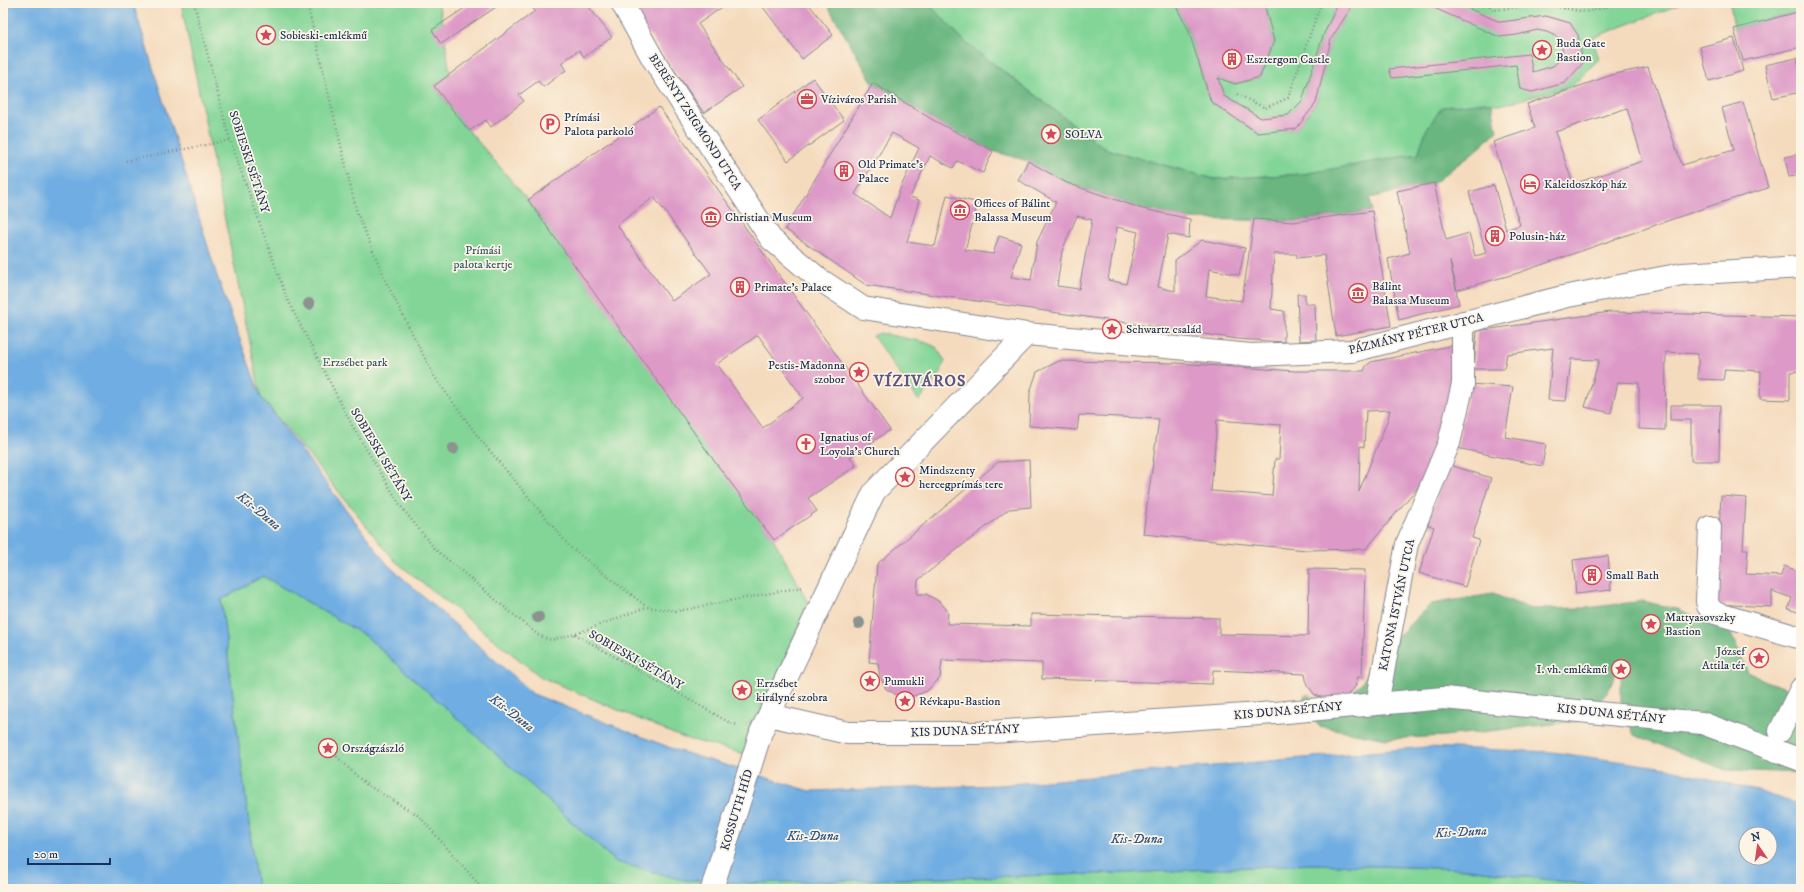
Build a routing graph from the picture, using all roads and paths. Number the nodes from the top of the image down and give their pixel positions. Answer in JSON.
{"nodes":[{"id":1,"x":194,"y":3,"type":"edge"},
{"id":2,"x":307,"y":3,"type":"edge"},
{"id":3,"x":622,"y":3,"type":"edge"},
{"id":4,"x":1321,"y":3,"type":"edge"},
{"id":5,"x":1487,"y":3,"type":"edge"},
{"id":6,"x":1622,"y":3,"type":"edge"},
{"id":7,"x":1531,"y":4,"type":"edge"},
{"id":8,"x":1237,"y":94,"type":"dead end"},
{"id":9,"x":230,"y":140,"type":"junction"},
{"id":10,"x":126,"y":161,"type":"dead end"},
{"id":11,"x":1801,"y":267,"type":"edge"},
{"id":12,"x":1463,"y":322,"type":"junction"},
{"id":13,"x":1027,"y":334,"type":"junction"},
{"id":14,"x":1710,"y":527,"type":"dead end"},
{"id":15,"x":832,"y":581,"type":"junction"},
{"id":16,"x":647,"y":607,"type":"junction"},
{"id":17,"x":575,"y":634,"type":"junction"},
{"id":18,"x":1801,"y":638,"type":"edge"},
{"id":19,"x":1801,"y":689,"type":"edge"},
{"id":20,"x":1378,"y":704,"type":"junction"},
{"id":21,"x":1796,"y":711,"type":"edge"},
{"id":22,"x":765,"y":723,"type":"junction"},
{"id":23,"x":1780,"y":731,"type":"dead end"},
{"id":24,"x":328,"y":748,"type":"dead end"},
{"id":25,"x":1801,"y":760,"type":"edge"},
{"id":26,"x":483,"y":889,"type":"edge"},
{"id":27,"x":712,"y":889,"type":"edge"}],
"edges":[{"from":1,"to":9,"type":"path","name":"SOBIESKI SÉTÁNY"},
{"from":2,"to":16,"type":"path"},
{"from":3,"to":13,"type":"street","name":"BERÉNYI ZSIGMOND UTCA"},
{"from":4,"to":8,"type":"path"},
{"from":5,"to":7,"type":"path"},
{"from":6,"to":7,"type":"path"},
{"from":9,"to":10,"type":"path"},
{"from":9,"to":17,"type":"path","name":"SOBIESKI SÉTÁNY"},
{"from":11,"to":12,"type":"street","name":"PÁZMÁNY PÉTER UTCA"},
{"from":12,"to":13,"type":"street","name":"PÁZMÁNY PÉTER UTCA"},
{"from":12,"to":20,"type":"street","name":"KATONA ISTVÁN UTCA"},
{"from":13,"to":15,"type":"street"},
{"from":14,"to":18,"type":"street"},
{"from":15,"to":16,"type":"path"},
{"from":15,"to":22,"type":"street"},
{"from":16,"to":17,"type":"path"},
{"from":17,"to":22,"type":"path","name":"SOBIESKI SÉTÁNY"},
{"from":19,"to":21,"type":"street"},
{"from":20,"to":22,"type":"street","name":"KIS DUNA SÉTÁNY"},
{"from":20,"to":25,"type":"street","name":"KIS DUNA SÉTÁNY"},
{"from":21,"to":23,"type":"street"},
{"from":22,"to":27,"type":"street","name":"KOSSUTH HÍD"},
{"from":24,"to":26,"type":"path"}]}
